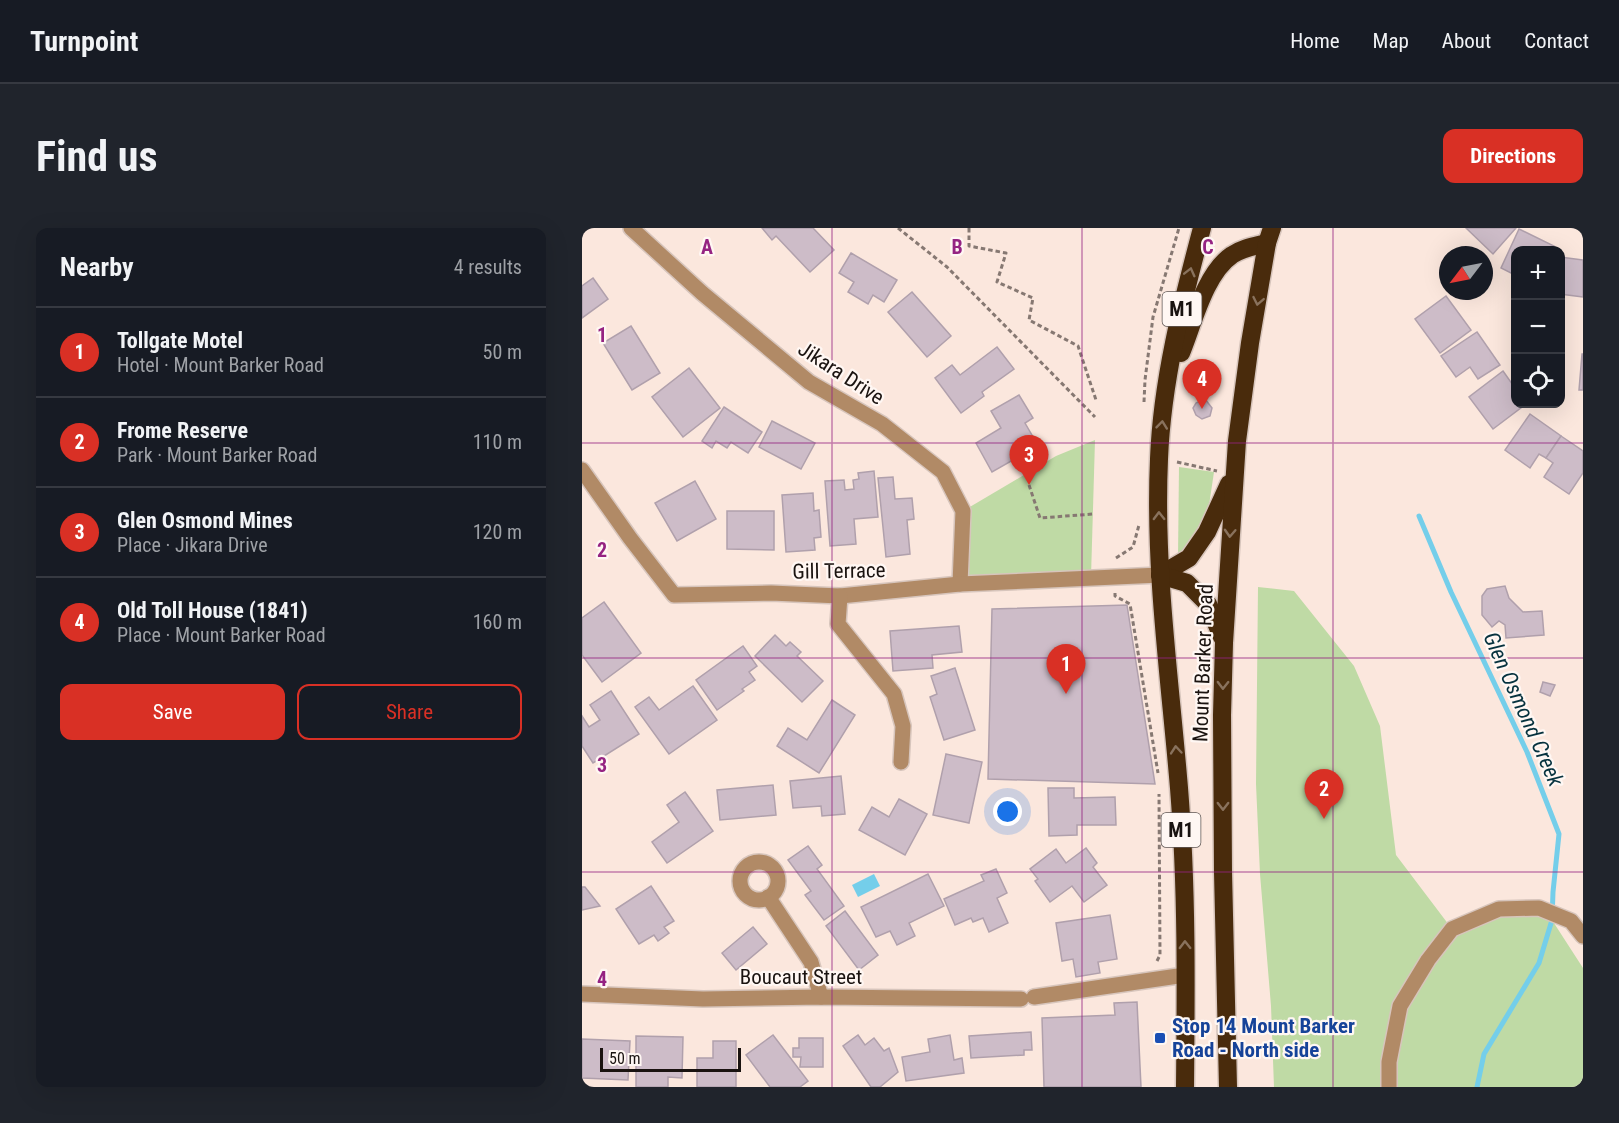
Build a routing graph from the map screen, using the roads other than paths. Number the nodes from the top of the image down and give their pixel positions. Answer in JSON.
{"nodes":[{"id":1,"x":631,"y":228,"type":"edge"},
{"id":2,"x":1202,"y":228,"type":"edge"},
{"id":3,"x":1269,"y":236,"type":"edge"},
{"id":4,"x":1166,"y":391,"type":"junction"},
{"id":5,"x":582,"y":470,"type":"edge"},
{"id":6,"x":1234,"y":475,"type":"junction"},
{"id":7,"x":1160,"y":575,"type":"junction"},
{"id":8,"x":960,"y":584,"type":"junction"},
{"id":9,"x":840,"y":596,"type":"junction"},
{"id":10,"x":1224,"y":643,"type":"junction"},
{"id":11,"x":901,"y":762,"type":"dead end"},
{"id":12,"x":768,"y":897,"type":"dead end"},
{"id":13,"x":1583,"y":936,"type":"edge"},
{"id":14,"x":1185,"y":975,"type":"junction"},
{"id":15,"x":582,"y":994,"type":"edge"},
{"id":16,"x":821,"y":997,"type":"junction"},
{"id":17,"x":1185,"y":1087,"type":"edge"},
{"id":18,"x":1228,"y":1087,"type":"edge"},
{"id":19,"x":1389,"y":1087,"type":"edge"}],
"edges":[{"from":1,"to":8,"type":"street","name":"Jikara Drive"},
{"from":4,"to":2,"type":"highway","number":"M1","one_way":true},
{"from":3,"to":4,"type":"highway"},
{"from":3,"to":6,"type":"highway","name":"Mount Barker Road","number":"M1","one_way":true},
{"from":7,"to":4,"type":"highway","name":"Mount Barker Road","number":"M1","one_way":true},
{"from":5,"to":9,"type":"street","name":"Gill Terrace"},
{"from":6,"to":7,"type":"highway"},
{"from":6,"to":10,"type":"highway","name":"Mount Barker Road","number":"M1","one_way":true},
{"from":7,"to":8,"type":"street","name":"Gill Terrace"},
{"from":7,"to":10,"type":"highway"},
{"from":14,"to":7,"type":"highway","name":"Mount Barker Road","number":"M1","one_way":true},
{"from":8,"to":9,"type":"street","name":"Gill Terrace"},
{"from":9,"to":11,"type":"street"},
{"from":10,"to":18,"type":"highway","name":"Mount Barker Road","number":"M1","one_way":true},
{"from":12,"to":16,"type":"street"},
{"from":13,"to":19,"type":"street"},
{"from":14,"to":16,"type":"street","name":"Boucaut Street"},
{"from":14,"to":17,"type":"highway","name":"Mount Barker Road","number":"M1"},
{"from":15,"to":16,"type":"street","name":"Boucaut Street"}]}
